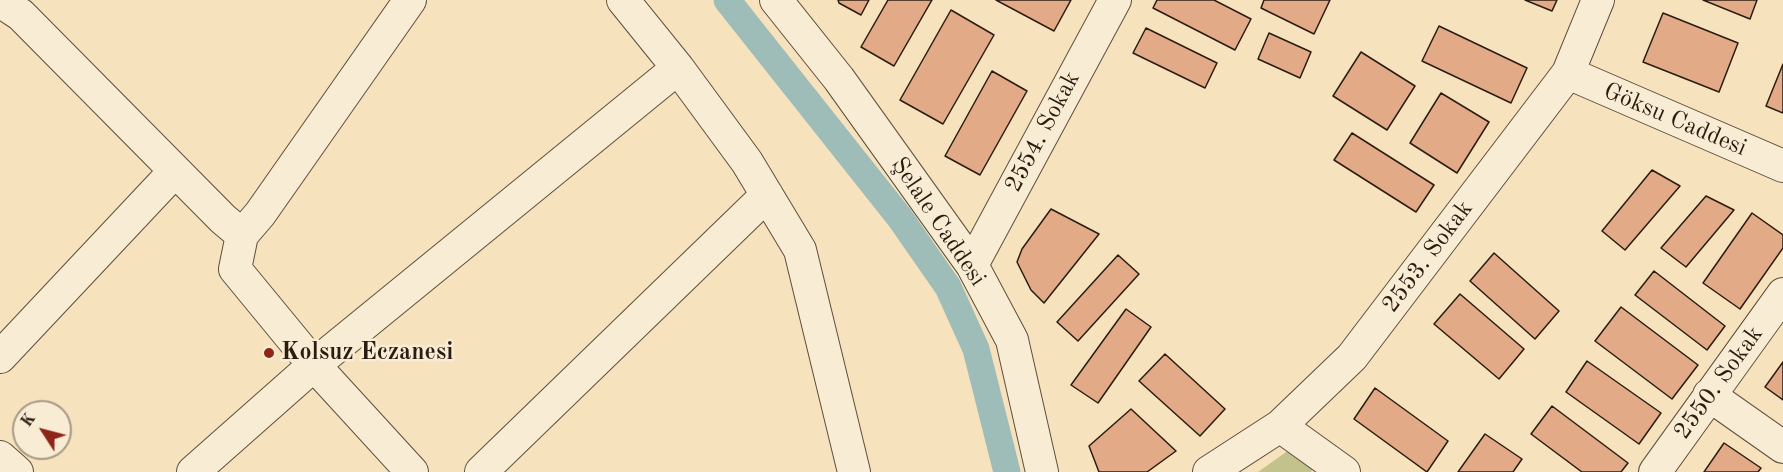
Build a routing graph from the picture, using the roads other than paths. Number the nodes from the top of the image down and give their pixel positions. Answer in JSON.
{"nodes":[{"id":1,"x":410,"y":0,"type":"edge"},
{"id":2,"x":623,"y":0,"type":"edge"},
{"id":3,"x":776,"y":0,"type":"edge"},
{"id":4,"x":1115,"y":0,"type":"edge"},
{"id":5,"x":1598,"y":0,"type":"edge"},
{"id":6,"x":15,"y":12,"type":"edge"},
{"id":7,"x":678,"y":68,"type":"junction"},
{"id":8,"x":1568,"y":74,"type":"junction"},
{"id":9,"x":1783,"y":166,"type":"edge"},
{"id":10,"x":175,"y":171,"type":"junction"},
{"id":11,"x":767,"y":195,"type":"junction"},
{"id":12,"x":242,"y":234,"type":"junction"},
{"id":13,"x":972,"y":264,"type":"junction"},
{"id":14,"x":1783,"y":294,"type":"edge"},
{"id":15,"x":0,"y":357,"type":"edge"},
{"id":16,"x":315,"y":365,"type":"junction"},
{"id":17,"x":1709,"y":395,"type":"junction"},
{"id":18,"x":1280,"y":426,"type":"junction"},
{"id":19,"x":1783,"y":447,"type":"edge"},
{"id":20,"x":0,"y":458,"type":"edge"},
{"id":21,"x":17,"y":472,"type":"edge"},
{"id":22,"x":193,"y":472,"type":"edge"},
{"id":23,"x":412,"y":472,"type":"edge"},
{"id":24,"x":481,"y":472,"type":"edge"},
{"id":25,"x":854,"y":472,"type":"edge"},
{"id":26,"x":1042,"y":472,"type":"edge"},
{"id":27,"x":1209,"y":472,"type":"edge"},
{"id":28,"x":1344,"y":472,"type":"edge"},
{"id":29,"x":1655,"y":472,"type":"edge"}],
"edges":[{"from":1,"to":12,"type":"street"},
{"from":2,"to":7,"type":"street"},
{"from":3,"to":13,"type":"street","name":"Şelale Caddesi"},
{"from":4,"to":13,"type":"street","name":"2554. Sokak"},
{"from":5,"to":8,"type":"street","name":"2553. Sokak"},
{"from":6,"to":10,"type":"street"},
{"from":7,"to":11,"type":"street"},
{"from":7,"to":16,"type":"street"},
{"from":8,"to":9,"type":"street","name":"Göksu Caddesi"},
{"from":8,"to":18,"type":"street","name":"2553. Sokak"},
{"from":10,"to":12,"type":"street"},
{"from":10,"to":15,"type":"street"},
{"from":11,"to":24,"type":"street"},
{"from":11,"to":25,"type":"street"},
{"from":12,"to":16,"type":"street"},
{"from":13,"to":26,"type":"street","name":"Şelale Caddesi"},
{"from":14,"to":17,"type":"street","name":"2550. Sokak"},
{"from":16,"to":22,"type":"street"},
{"from":16,"to":23,"type":"street"},
{"from":17,"to":19,"type":"street"},
{"from":17,"to":29,"type":"street","name":"2550. Sokak"},
{"from":18,"to":27,"type":"street","name":"2553. Sokak"},
{"from":18,"to":28,"type":"street"},
{"from":20,"to":21,"type":"street"}]}
